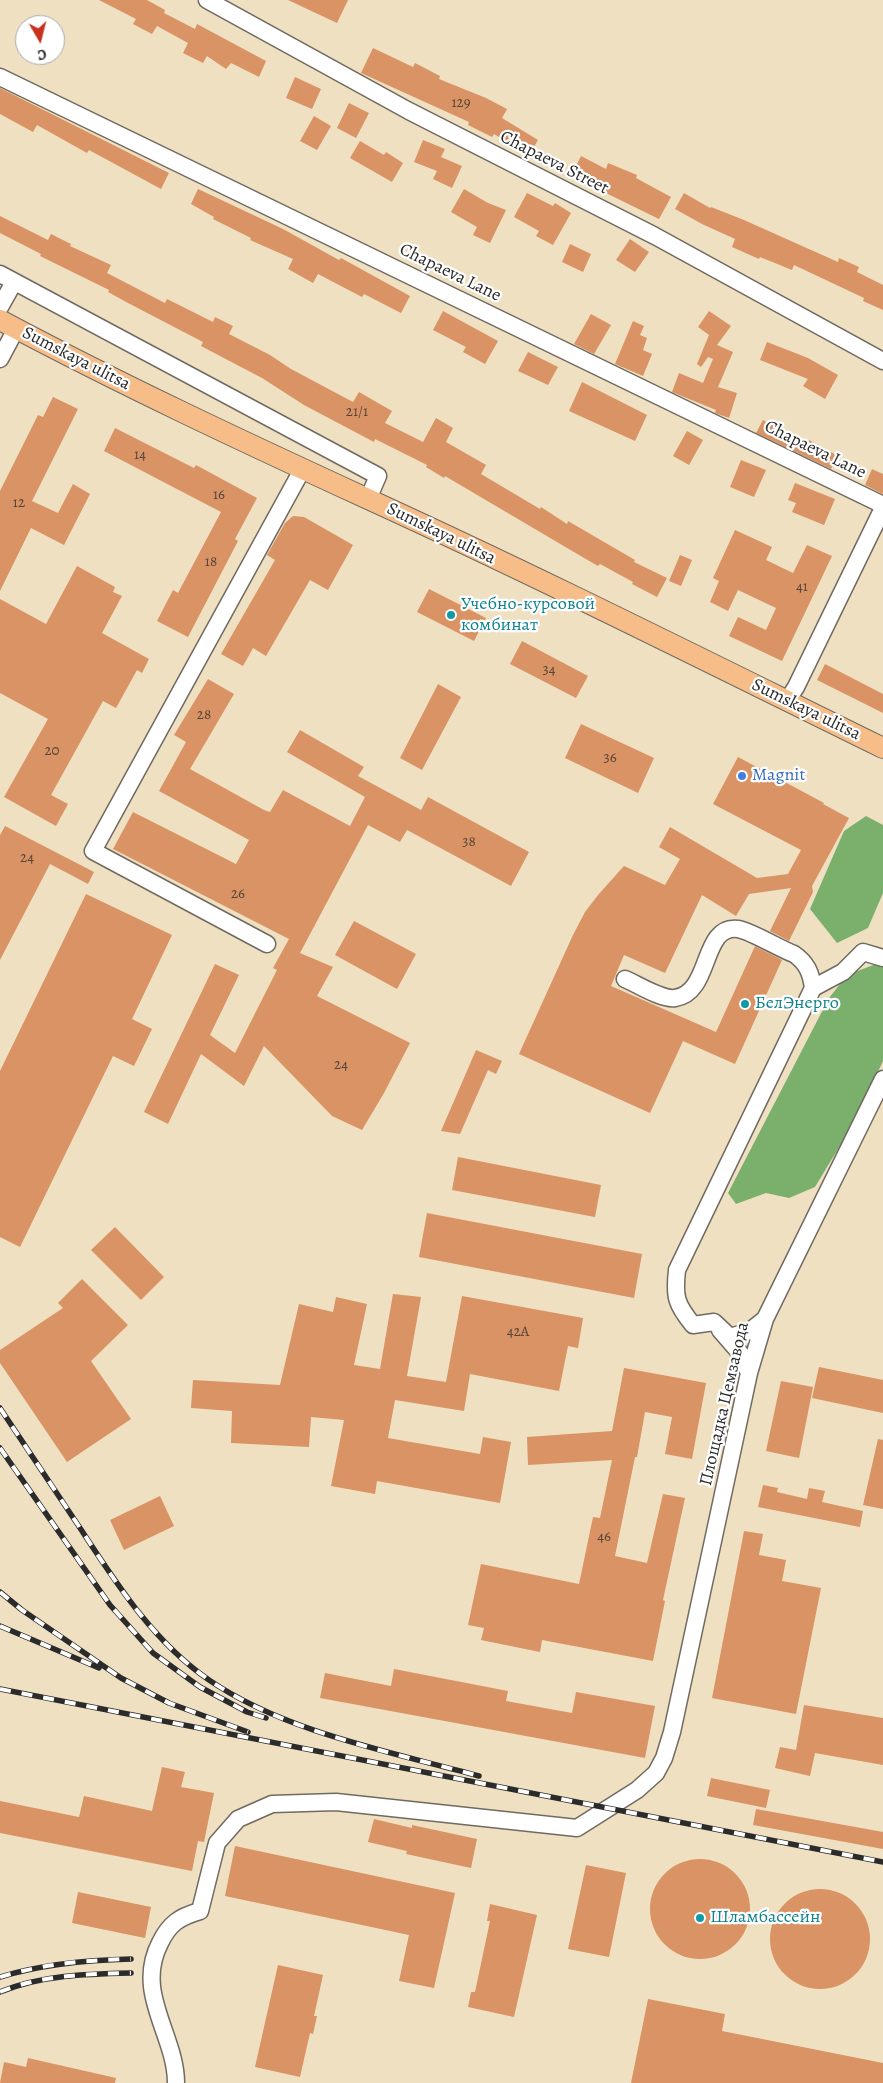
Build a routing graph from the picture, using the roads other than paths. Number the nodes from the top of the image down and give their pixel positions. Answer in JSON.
{"nodes":[{"id":1,"x":207,"y":0,"type":"edge"},
{"id":2,"x":0,"y":77,"type":"edge"},
{"id":3,"x":7,"y":278,"type":"edge"},
{"id":4,"x":0,"y":307,"type":"edge"},
{"id":5,"x":8,"y":324,"type":"edge"},
{"id":6,"x":0,"y":359,"type":"edge"},
{"id":7,"x":883,"y":360,"type":"edge"},
{"id":8,"x":302,"y":470,"type":"junction"},
{"id":9,"x":368,"y":499,"type":"junction"},
{"id":10,"x":883,"y":506,"type":"edge"},
{"id":11,"x":787,"y":701,"type":"junction"},
{"id":12,"x":883,"y":748,"type":"edge"},
{"id":13,"x":268,"y":944,"type":"dead end"},
{"id":14,"x":883,"y":958,"type":"edge"},
{"id":15,"x":625,"y":979,"type":"dead end"},
{"id":16,"x":812,"y":988,"type":"junction"},
{"id":17,"x":883,"y":1079,"type":"edge"},
{"id":18,"x":765,"y":1319,"type":"junction"},
{"id":19,"x":714,"y":1322,"type":"junction"},
{"id":20,"x":749,"y":1373,"type":"junction"},
{"id":21,"x":176,"y":2083,"type":"edge"}],
"edges":[{"from":1,"to":7,"type":"street","name":"Chapaeva Street"},
{"from":2,"to":10,"type":"street","name":"Chapaeva Lane"},
{"from":3,"to":4,"type":"street"},
{"from":3,"to":9,"type":"street"},
{"from":5,"to":6,"type":"street"},
{"from":5,"to":8,"type":"main road","name":"Sumskaya ulitsa"},
{"from":8,"to":9,"type":"main road","name":"Sumskaya ulitsa"},
{"from":8,"to":13,"type":"street"},
{"from":9,"to":11,"type":"main road","name":"Sumskaya ulitsa"},
{"from":10,"to":11,"type":"street"},
{"from":11,"to":12,"type":"main road","name":"Sumskaya ulitsa"},
{"from":14,"to":16,"type":"street"},
{"from":15,"to":16,"type":"street"},
{"from":16,"to":19,"type":"street"},
{"from":17,"to":18,"type":"street","name":"Площадка Цемзавода"},
{"from":18,"to":19,"type":"street"},
{"from":18,"to":20,"type":"street","name":"Площадка Цемзавода"},
{"from":19,"to":20,"type":"street"},
{"from":20,"to":21,"type":"street","name":"Площадка Цемзавода"}]}
